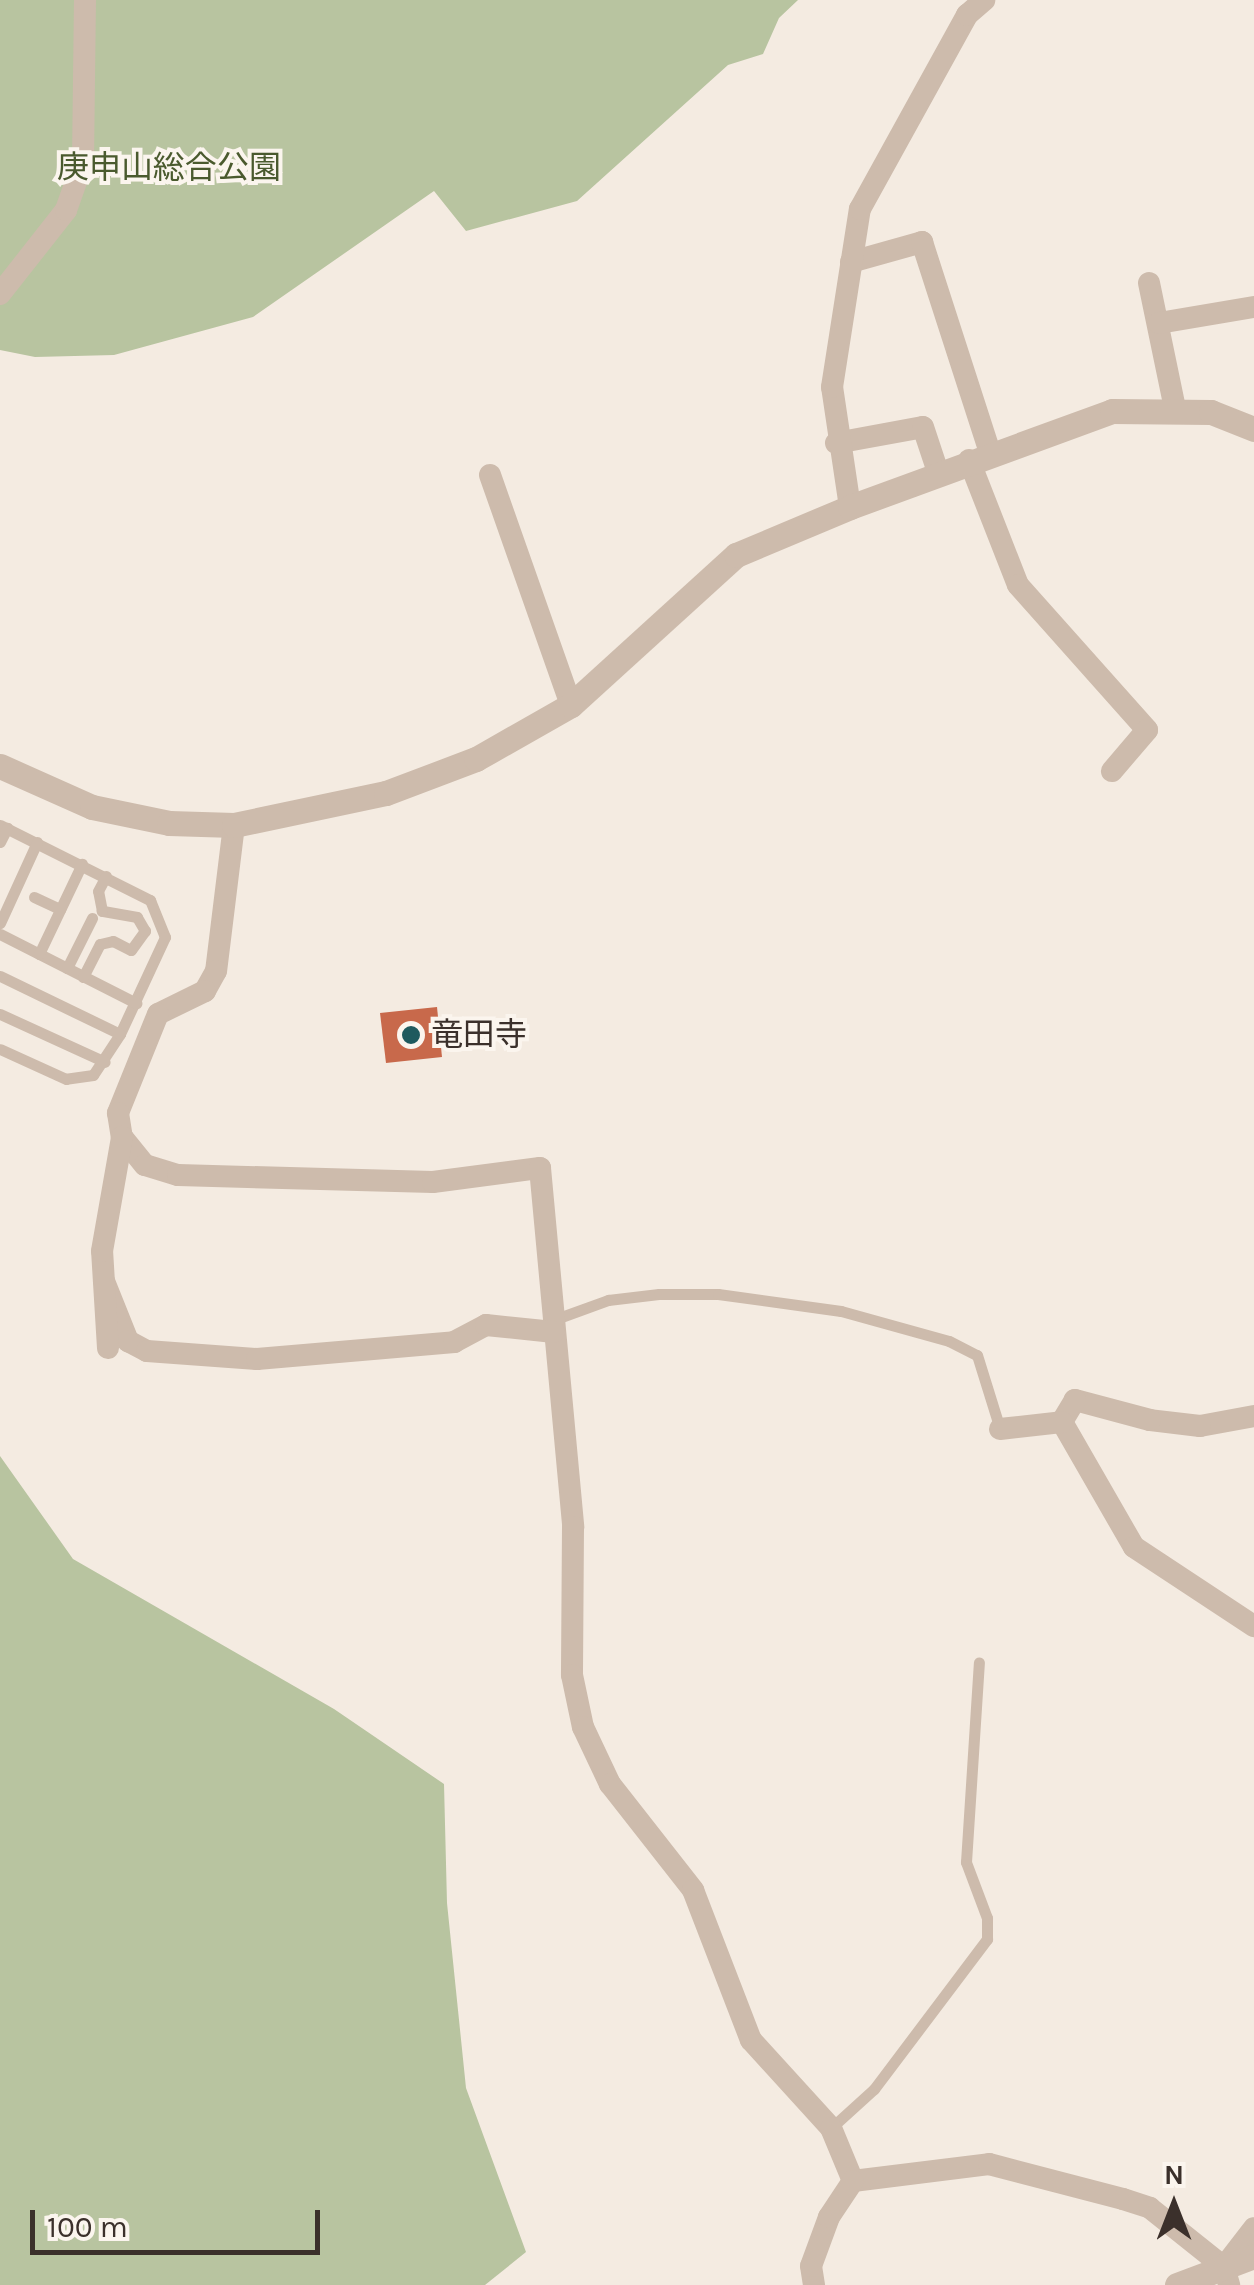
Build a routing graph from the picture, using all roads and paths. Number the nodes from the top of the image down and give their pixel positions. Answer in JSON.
{"nodes":[{"id":1,"x":85,"y":0,"type":"edge"},
{"id":2,"x":984,"y":0,"type":"edge"},
{"id":3,"x":851,"y":262,"type":"junction"},
{"id":4,"x":1149,"y":283,"type":"dead end"},
{"id":5,"x":0,"y":294,"type":"edge"},
{"id":6,"x":1254,"y":307,"type":"edge"},
{"id":7,"x":1159,"y":323,"type":"junction"},
{"id":8,"x":1175,"y":409,"type":"junction"},
{"id":9,"x":1254,"y":429,"type":"edge"},
{"id":10,"x":836,"y":443,"type":"junction"},
{"id":11,"x":980,"y":456,"type":"junction"},
{"id":12,"x":938,"y":472,"type":"junction"},
{"id":13,"x":490,"y":475,"type":"dead end"},
{"id":14,"x":850,"y":508,"type":"junction"},
{"id":15,"x":571,"y":705,"type":"junction"},
{"id":16,"x":0,"y":766,"type":"edge"},
{"id":17,"x":1112,"y":771,"type":"dead end"},
{"id":18,"x":234,"y":825,"type":"junction"},
{"id":19,"x":4,"y":827,"type":"edge"},
{"id":20,"x":0,"y":842,"type":"edge"},
{"id":21,"x":36,"y":842,"type":"junction"},
{"id":22,"x":82,"y":864,"type":"junction"},
{"id":23,"x":106,"y":876,"type":"junction"},
{"id":24,"x":34,"y":897,"type":"dead end"},
{"id":25,"x":60,"y":909,"type":"junction"},
{"id":26,"x":92,"y":918,"type":"dead end"},
{"id":27,"x":0,"y":923,"type":"edge"},
{"id":28,"x":0,"y":934,"type":"edge"},
{"id":29,"x":39,"y":954,"type":"junction"},
{"id":30,"x":67,"y":968,"type":"junction"},
{"id":31,"x":0,"y":976,"type":"edge"},
{"id":32,"x":83,"y":976,"type":"junction"},
{"id":33,"x":136,"y":1003,"type":"junction"},
{"id":34,"x":0,"y":1014,"type":"edge"},
{"id":35,"x":158,"y":1014,"type":"junction"},
{"id":36,"x":120,"y":1034,"type":"junction"},
{"id":37,"x":0,"y":1049,"type":"edge"},
{"id":38,"x":105,"y":1062,"type":"junction"},
{"id":39,"x":122,"y":1137,"type":"junction"},
{"id":40,"x":104,"y":1281,"type":"junction"},
{"id":41,"x":554,"y":1326,"type":"junction"},
{"id":42,"x":108,"y":1348,"type":"dead end"},
{"id":43,"x":1254,"y":1416,"type":"edge"},
{"id":44,"x":1062,"y":1422,"type":"junction"},
{"id":45,"x":1000,"y":1429,"type":"joint"},
{"id":46,"x":1254,"y":1626,"type":"edge"},
{"id":47,"x":979,"y":1662,"type":"dead end"},
{"id":48,"x":832,"y":2128,"type":"junction"},
{"id":49,"x":853,"y":2182,"type":"junction"},
{"id":50,"x":1254,"y":2228,"type":"edge"},
{"id":51,"x":1254,"y":2256,"type":"edge"},
{"id":52,"x":1227,"y":2276,"type":"edge"},
{"id":53,"x":814,"y":2285,"type":"edge"},
{"id":54,"x":1177,"y":2285,"type":"edge"}],
"edges":[{"from":1,"to":5,"type":"street"},
{"from":2,"to":3,"type":"street"},
{"from":3,"to":10,"type":"street"},
{"from":3,"to":11,"type":"street"},
{"from":4,"to":7,"type":"street"},
{"from":6,"to":7,"type":"street"},
{"from":7,"to":8,"type":"street"},
{"from":8,"to":9,"type":"street"},
{"from":8,"to":11,"type":"street"},
{"from":10,"to":12,"type":"street"},
{"from":10,"to":14,"type":"street"},
{"from":11,"to":12,"type":"street"},
{"from":11,"to":17,"type":"street"},
{"from":12,"to":14,"type":"street"},
{"from":13,"to":15,"type":"street"},
{"from":14,"to":15,"type":"street"},
{"from":15,"to":18,"type":"street"},
{"from":16,"to":18,"type":"street"},
{"from":18,"to":35,"type":"street"},
{"from":19,"to":20,"type":"lane"},
{"from":19,"to":21,"type":"lane"},
{"from":21,"to":22,"type":"lane"},
{"from":21,"to":27,"type":"lane"},
{"from":22,"to":23,"type":"lane"},
{"from":22,"to":25,"type":"lane"},
{"from":23,"to":32,"type":"lane"},
{"from":23,"to":33,"type":"lane"},
{"from":24,"to":25,"type":"lane"},
{"from":25,"to":29,"type":"lane"},
{"from":26,"to":30,"type":"lane"},
{"from":28,"to":29,"type":"lane"},
{"from":29,"to":30,"type":"lane"},
{"from":30,"to":32,"type":"lane"},
{"from":31,"to":36,"type":"lane"},
{"from":32,"to":33,"type":"lane"},
{"from":33,"to":35,"type":"street"},
{"from":33,"to":36,"type":"lane"},
{"from":34,"to":38,"type":"lane"},
{"from":35,"to":39,"type":"street"},
{"from":36,"to":38,"type":"lane"},
{"from":37,"to":38,"type":"lane"},
{"from":39,"to":40,"type":"street"},
{"from":39,"to":41,"type":"street"},
{"from":40,"to":41,"type":"street"},
{"from":40,"to":42,"type":"street"},
{"from":41,"to":45,"type":"lane"},
{"from":41,"to":48,"type":"street"},
{"from":43,"to":44,"type":"street"},
{"from":44,"to":45,"type":"street"},
{"from":44,"to":46,"type":"street"},
{"from":47,"to":48,"type":"lane"},
{"from":48,"to":49,"type":"street"},
{"from":49,"to":52,"type":"street"},
{"from":49,"to":53,"type":"street"},
{"from":50,"to":52,"type":"street"},
{"from":51,"to":52,"type":"street"},
{"from":52,"to":54,"type":"street"}]}
